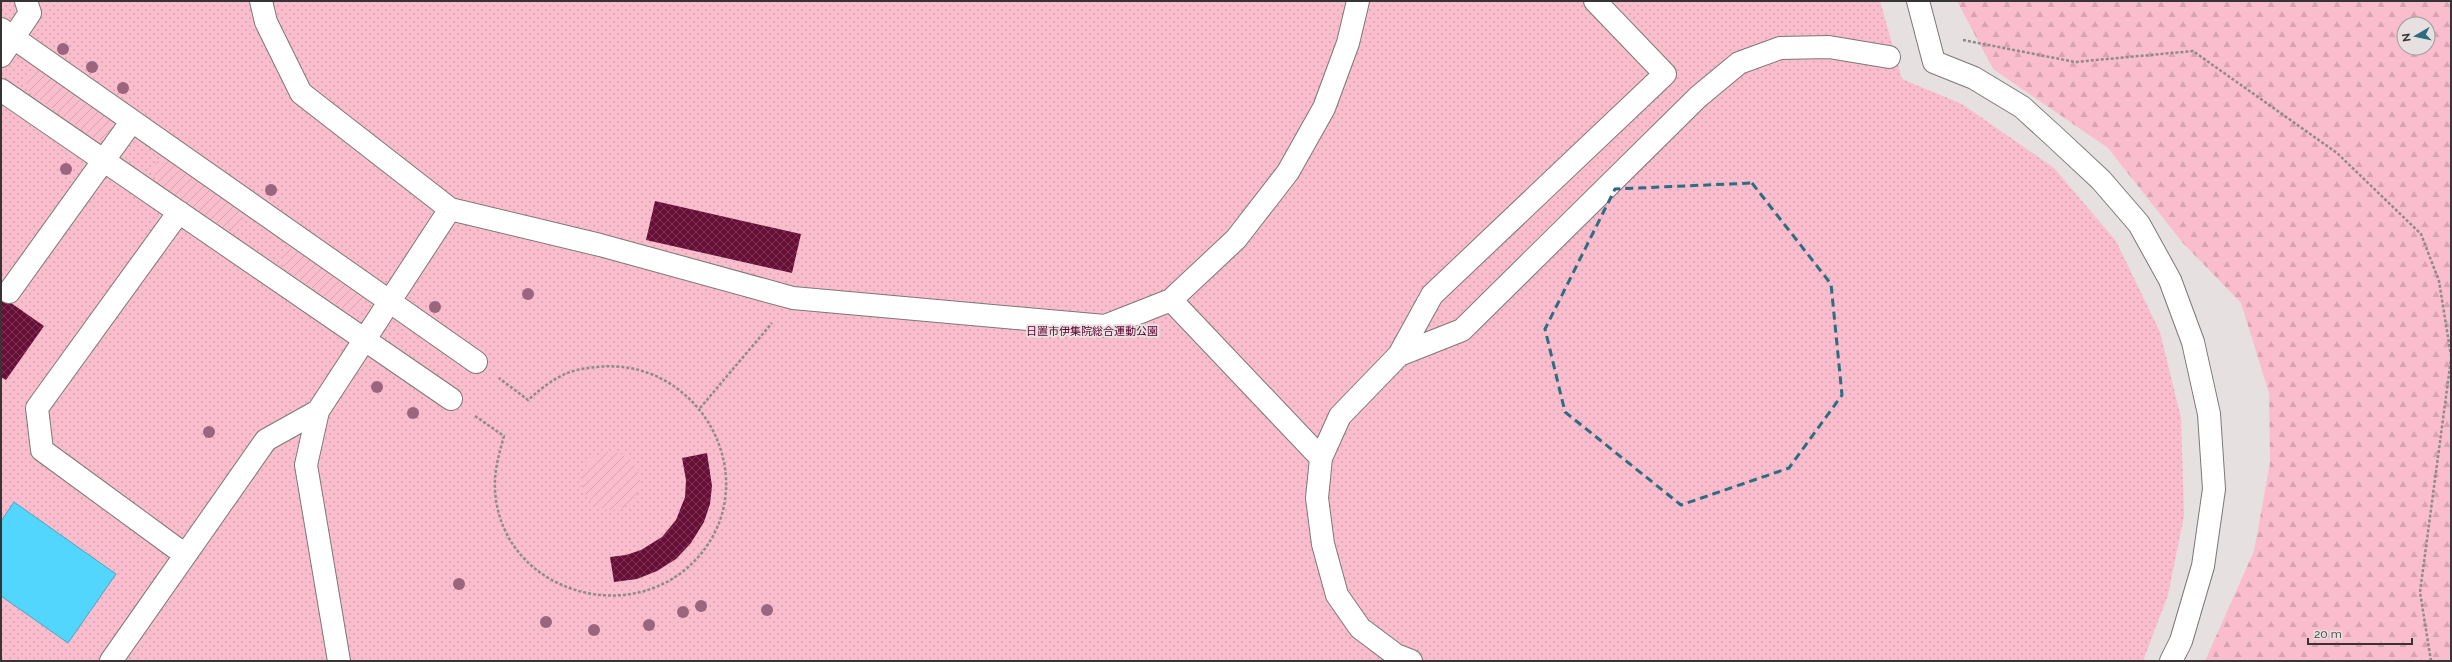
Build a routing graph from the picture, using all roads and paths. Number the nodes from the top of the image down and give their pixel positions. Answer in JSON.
{"nodes":[{"id":1,"x":26,"y":1,"type":"edge"},
{"id":2,"x":260,"y":1,"type":"edge"},
{"id":3,"x":1358,"y":1,"type":"edge"},
{"id":4,"x":1595,"y":1,"type":"edge"},
{"id":5,"x":1918,"y":1,"type":"edge"},
{"id":6,"x":7,"y":33,"type":"edge"},
{"id":7,"x":1928,"y":34,"type":"junction"},
{"id":8,"x":1,"y":56,"type":"edge"},
{"id":9,"x":1889,"y":57,"type":"dead end"},
{"id":10,"x":1,"y":90,"type":"edge"},
{"id":11,"x":132,"y":121,"type":"junction"},
{"id":12,"x":104,"y":160,"type":"junction"},
{"id":13,"x":450,"y":209,"type":"junction"},
{"id":14,"x":179,"y":212,"type":"junction"},
{"id":15,"x":9,"y":292,"type":"dead end"},
{"id":16,"x":793,"y":298,"type":"junction"},
{"id":17,"x":1171,"y":300,"type":"junction"},
{"id":18,"x":390,"y":302,"type":"junction"},
{"id":19,"x":365,"y":340,"type":"junction"},
{"id":20,"x":1399,"y":355,"type":"junction"},
{"id":21,"x":2451,"y":358,"type":"edge"},
{"id":22,"x":476,"y":362,"type":"joint"},
{"id":23,"x":451,"y":399,"type":"joint"},
{"id":24,"x":700,"y":408,"type":"junction"},
{"id":25,"x":318,"y":411,"type":"junction"},
{"id":26,"x":1321,"y":458,"type":"junction"},
{"id":27,"x":184,"y":554,"type":"junction"},
{"id":28,"x":111,"y":661,"type":"edge"},
{"id":29,"x":339,"y":661,"type":"edge"},
{"id":30,"x":1411,"y":661,"type":"edge"},
{"id":31,"x":2171,"y":661,"type":"edge"},
{"id":32,"x":2431,"y":661,"type":"edge"}],
"edges":[{"from":1,"to":6,"type":"street"},
{"from":2,"to":13,"type":"street"},
{"from":3,"to":17,"type":"street"},
{"from":4,"to":20,"type":"street"},
{"from":5,"to":7,"type":"street"},
{"from":6,"to":8,"type":"street"},
{"from":6,"to":11,"type":"street"},
{"from":7,"to":21,"type":"path"},
{"from":7,"to":31,"type":"street"},
{"from":9,"to":20,"type":"street"},
{"from":10,"to":12,"type":"street"},
{"from":11,"to":12,"type":"street"},
{"from":11,"to":18,"type":"street"},
{"from":12,"to":14,"type":"street"},
{"from":12,"to":15,"type":"street"},
{"from":13,"to":16,"type":"street"},
{"from":13,"to":18,"type":"street"},
{"from":14,"to":19,"type":"street"},
{"from":14,"to":27,"type":"street"},
{"from":16,"to":17,"type":"street"},
{"from":16,"to":24,"type":"path"},
{"from":17,"to":26,"type":"street"},
{"from":18,"to":19,"type":"street"},
{"from":18,"to":22,"type":"street"},
{"from":19,"to":23,"type":"street"},
{"from":19,"to":25,"type":"street"},
{"from":20,"to":26,"type":"street"},
{"from":21,"to":32,"type":"path"},
{"from":22,"to":24,"type":"path"},
{"from":23,"to":24,"type":"path"},
{"from":25,"to":27,"type":"street"},
{"from":25,"to":29,"type":"street"},
{"from":26,"to":30,"type":"street"},
{"from":27,"to":28,"type":"street"}]}
